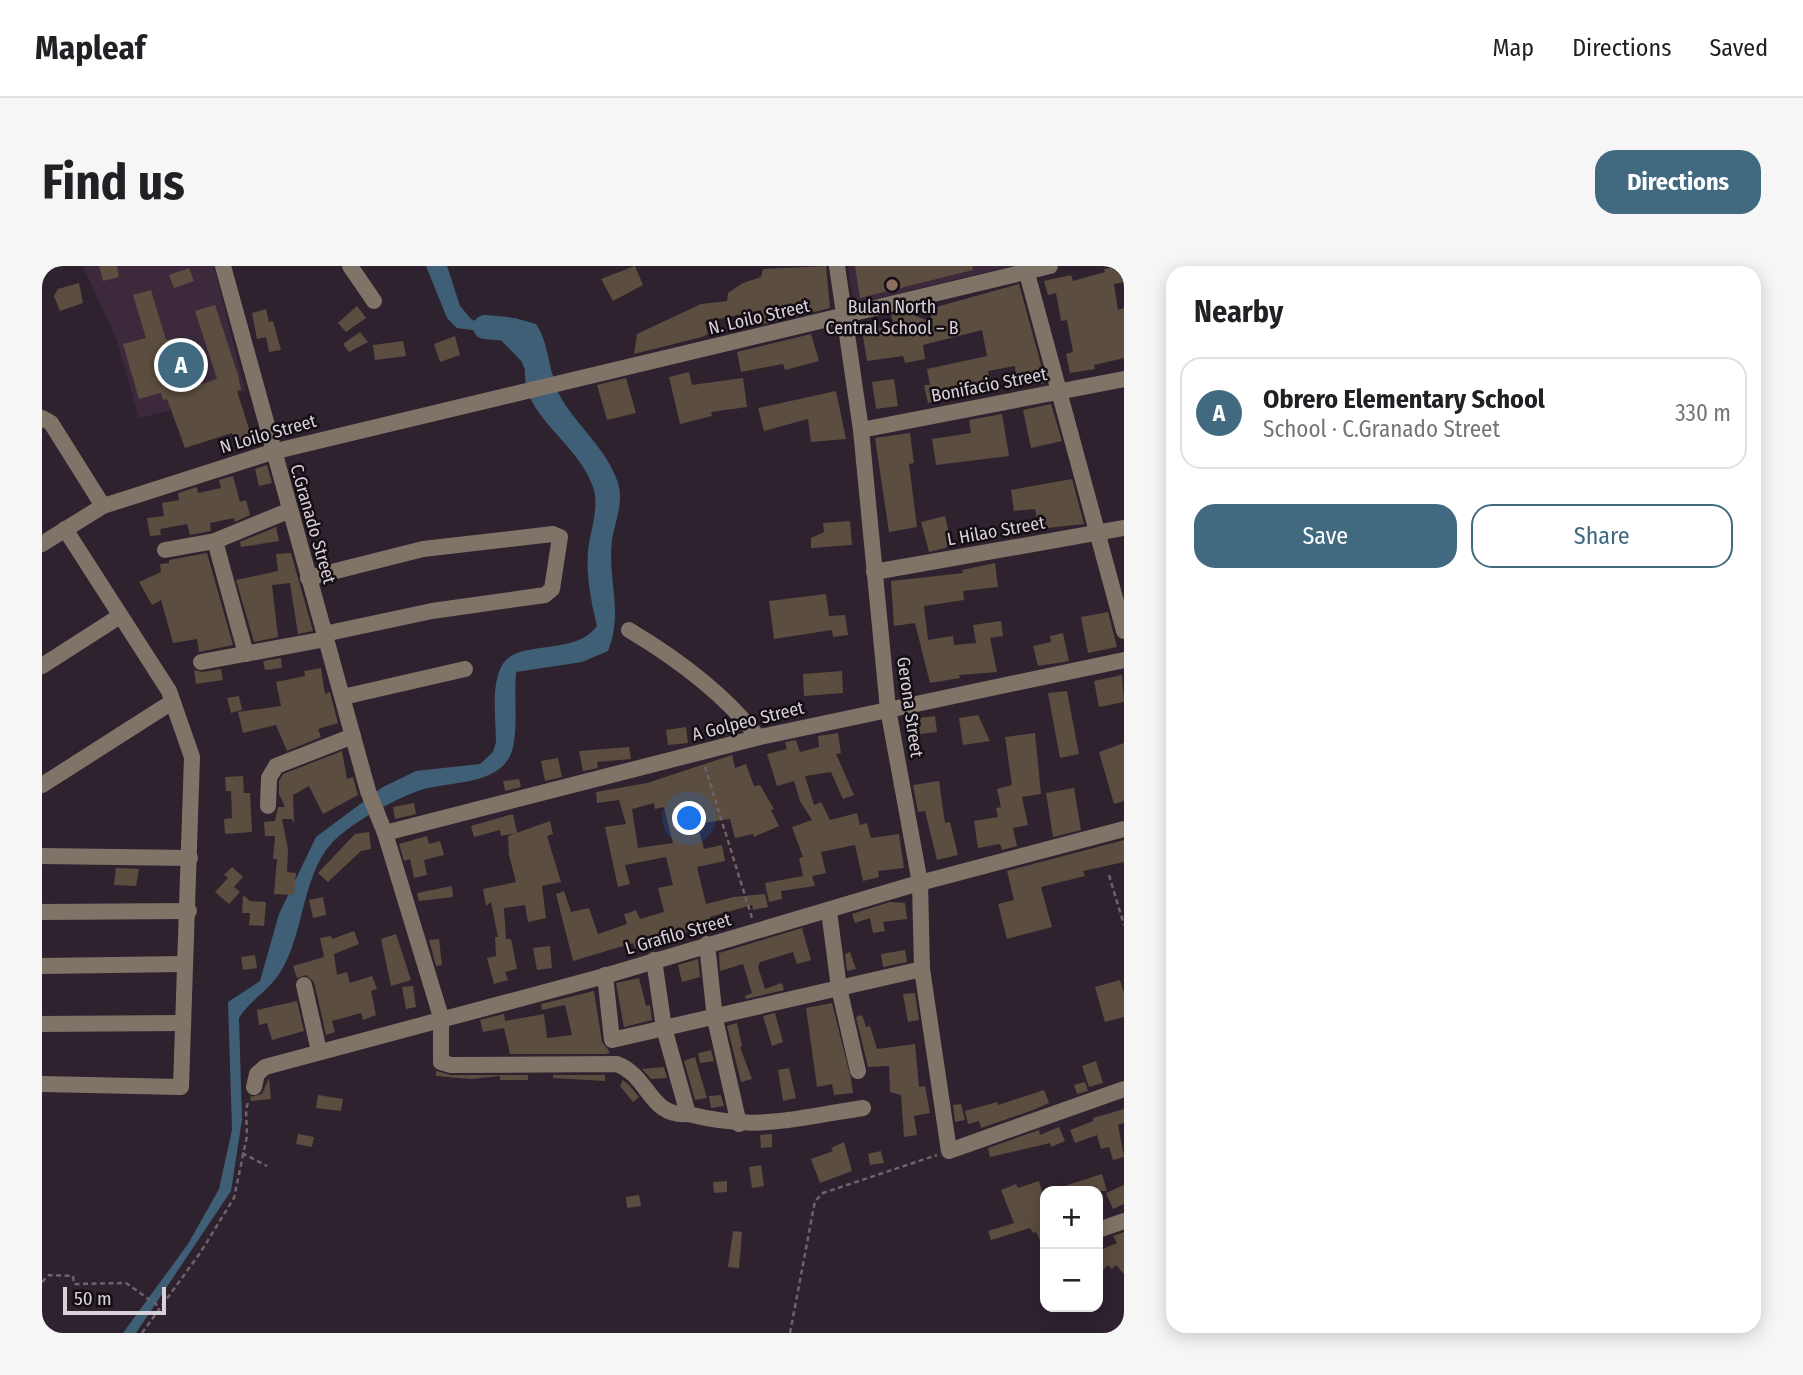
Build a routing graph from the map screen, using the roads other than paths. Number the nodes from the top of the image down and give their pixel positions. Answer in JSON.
{"nodes":[{"id":1,"x":223,"y":266,"type":"edge"},
{"id":2,"x":350,"y":266,"type":"edge"},
{"id":3,"x":837,"y":266,"type":"edge"},
{"id":4,"x":1050,"y":266,"type":"edge"},
{"id":5,"x":1026,"y":268,"type":"edge"},
{"id":6,"x":374,"y":302,"type":"dead end"},
{"id":7,"x":845,"y":316,"type":"junction"},
{"id":8,"x":1124,"y":379,"type":"edge"},
{"id":9,"x":1061,"y":390,"type":"junction"},
{"id":10,"x":517,"y":395,"type":"joint"},
{"id":11,"x":42,"y":419,"type":"edge"},
{"id":12,"x":861,"y":430,"type":"junction"},
{"id":13,"x":272,"y":452,"type":"junction"},
{"id":14,"x":103,"y":506,"type":"junction"},
{"id":15,"x":288,"y":511,"type":"junction"},
{"id":16,"x":1124,"y":528,"type":"edge"},
{"id":17,"x":65,"y":529,"type":"junction"},
{"id":18,"x":1099,"y":533,"type":"junction"},
{"id":19,"x":215,"y":541,"type":"junction"},
{"id":20,"x":42,"y":544,"type":"edge"},
{"id":21,"x":165,"y":550,"type":"dead end"},
{"id":22,"x":874,"y":572,"type":"junction"},
{"id":23,"x":308,"y":578,"type":"junction"},
{"id":24,"x":120,"y":616,"type":"junction"},
{"id":25,"x":629,"y":630,"type":"dead end"},
{"id":26,"x":1124,"y":631,"type":"edge"},
{"id":27,"x":325,"y":637,"type":"junction"},
{"id":28,"x":246,"y":654,"type":"junction"},
{"id":29,"x":1124,"y":660,"type":"edge"},
{"id":30,"x":201,"y":662,"type":"dead end"},
{"id":31,"x":42,"y":666,"type":"edge"},
{"id":32,"x":465,"y":669,"type":"dead end"},
{"id":33,"x":343,"y":697,"type":"junction"},
{"id":34,"x":172,"y":702,"type":"junction"},
{"id":35,"x":888,"y":709,"type":"junction"},
{"id":36,"x":353,"y":736,"type":"junction"},
{"id":37,"x":758,"y":737,"type":"junction"},
{"id":38,"x":42,"y":785,"type":"edge"},
{"id":39,"x":268,"y":806,"type":"dead end"},
{"id":40,"x":1124,"y":830,"type":"edge"},
{"id":41,"x":384,"y":833,"type":"junction"},
{"id":42,"x":42,"y":856,"type":"edge"},
{"id":43,"x":190,"y":858,"type":"junction"},
{"id":44,"x":920,"y":883,"type":"junction"},
{"id":45,"x":189,"y":911,"type":"junction"},
{"id":46,"x":829,"y":911,"type":"junction"},
{"id":47,"x":42,"y":912,"type":"edge"},
{"id":48,"x":707,"y":944,"type":"junction"},
{"id":49,"x":654,"y":960,"type":"junction"},
{"id":50,"x":183,"y":964,"type":"junction"},
{"id":51,"x":42,"y":965,"type":"edge"},
{"id":52,"x":922,"y":969,"type":"junction"},
{"id":53,"x":605,"y":975,"type":"junction"},
{"id":54,"x":304,"y":985,"type":"dead end"},
{"id":55,"x":839,"y":988,"type":"junction"},
{"id":56,"x":441,"y":1017,"type":"junction"},
{"id":57,"x":715,"y":1019,"type":"junction"},
{"id":58,"x":181,"y":1023,"type":"junction"},
{"id":59,"x":42,"y":1024,"type":"edge"},
{"id":60,"x":664,"y":1028,"type":"junction"},
{"id":61,"x":612,"y":1040,"type":"junction"},
{"id":62,"x":319,"y":1051,"type":"junction"},
{"id":63,"x":617,"y":1063,"type":"junction"},
{"id":64,"x":858,"y":1071,"type":"dead end"},
{"id":65,"x":42,"y":1084,"type":"edge"},
{"id":66,"x":254,"y":1087,"type":"road end"},
{"id":67,"x":1124,"y":1089,"type":"edge"},
{"id":68,"x":863,"y":1108,"type":"dead end"},
{"id":69,"x":688,"y":1114,"type":"junction"},
{"id":70,"x":739,"y":1124,"type":"junction"},
{"id":71,"x":1124,"y":1222,"type":"edge"},
{"id":72,"x":1103,"y":1228,"type":"edge"}],
"edges":[{"from":1,"to":13,"type":"street","name":"C.Granado Street"},
{"from":2,"to":6,"type":"street"},
{"from":3,"to":7,"type":"street","name":"Gerona Street"},
{"from":4,"to":5,"type":"street","name":"N. Loilo Street"},
{"from":5,"to":7,"type":"street","name":"N. Loilo Street"},
{"from":5,"to":9,"type":"street"},
{"from":7,"to":10,"type":"street","name":"N. Loilo Street"},
{"from":7,"to":12,"type":"street","name":"Gerona Street"},
{"from":8,"to":9,"type":"street","name":"Bonifacio Street"},
{"from":9,"to":12,"type":"street","name":"Bonifacio Street"},
{"from":9,"to":18,"type":"street"},
{"from":10,"to":13,"type":"street","name":"N Loilo Street"},
{"from":11,"to":14,"type":"street"},
{"from":12,"to":22,"type":"street","name":"Gerona Street"},
{"from":13,"to":14,"type":"street","name":"N Loilo Street"},
{"from":13,"to":15,"type":"street","name":"C.Granado Street"},
{"from":14,"to":17,"type":"street","name":"N Loilo Street"},
{"from":15,"to":19,"type":"street"},
{"from":15,"to":23,"type":"street","name":"C.Granado Street"},
{"from":16,"to":18,"type":"street","name":"L Hilao Street"},
{"from":17,"to":20,"type":"street","name":"N Loilo Street"},
{"from":17,"to":24,"type":"street"},
{"from":18,"to":22,"type":"street","name":"L Hilao Street"},
{"from":18,"to":26,"type":"street"},
{"from":19,"to":21,"type":"street"},
{"from":19,"to":28,"type":"street"},
{"from":22,"to":35,"type":"street","name":"Gerona Street"},
{"from":23,"to":27,"type":"street","name":"C.Granado Street"},
{"from":23,"to":27,"type":"street"},
{"from":24,"to":31,"type":"street"},
{"from":24,"to":34,"type":"street"},
{"from":25,"to":37,"type":"street"},
{"from":27,"to":28,"type":"street"},
{"from":27,"to":33,"type":"street","name":"C.Granado Street"},
{"from":28,"to":30,"type":"street"},
{"from":29,"to":35,"type":"street","name":"A Golpeo Street"},
{"from":32,"to":33,"type":"street"},
{"from":33,"to":36,"type":"street","name":"C.Granado Street"},
{"from":34,"to":38,"type":"street"},
{"from":34,"to":43,"type":"street"},
{"from":35,"to":37,"type":"street","name":"A Golpeo Street"},
{"from":35,"to":44,"type":"street","name":"Gerona Street"},
{"from":36,"to":39,"type":"street"},
{"from":36,"to":41,"type":"street","name":"C.Granado Street"},
{"from":37,"to":41,"type":"street","name":"A Golpeo Street"},
{"from":40,"to":44,"type":"street","name":"L Grafilo Street"},
{"from":41,"to":56,"type":"street","name":"C.Granado Street"},
{"from":42,"to":43,"type":"street"},
{"from":43,"to":45,"type":"street"},
{"from":44,"to":46,"type":"street","name":"L Grafilo Street"},
{"from":44,"to":52,"type":"street","name":"Gerona Street"},
{"from":45,"to":47,"type":"street"},
{"from":45,"to":50,"type":"street"},
{"from":46,"to":48,"type":"street","name":"L Grafilo Street"},
{"from":46,"to":55,"type":"street"},
{"from":48,"to":49,"type":"street","name":"L Grafilo Street"},
{"from":48,"to":57,"type":"street"},
{"from":49,"to":53,"type":"street","name":"L Grafilo Street"},
{"from":49,"to":60,"type":"street"},
{"from":50,"to":51,"type":"street"},
{"from":50,"to":58,"type":"street"},
{"from":52,"to":55,"type":"street"},
{"from":52,"to":67,"type":"street","name":"Gerona Street"},
{"from":53,"to":56,"type":"street","name":"L Grafilo Street"},
{"from":53,"to":61,"type":"street"},
{"from":54,"to":62,"type":"street"},
{"from":55,"to":57,"type":"street"},
{"from":55,"to":64,"type":"street"},
{"from":56,"to":62,"type":"street","name":"L Grafilo Street"},
{"from":56,"to":63,"type":"street","name":"C.Granado Street"},
{"from":57,"to":60,"type":"street"},
{"from":57,"to":70,"type":"street"},
{"from":58,"to":59,"type":"street"},
{"from":58,"to":65,"type":"street"},
{"from":60,"to":61,"type":"street"},
{"from":60,"to":69,"type":"street"},
{"from":61,"to":63,"type":"street"},
{"from":62,"to":66,"type":"street","name":"L Grafilo Street"},
{"from":63,"to":69,"type":"street"},
{"from":68,"to":70,"type":"street"},
{"from":69,"to":70,"type":"street"},
{"from":71,"to":72,"type":"street"}]}
